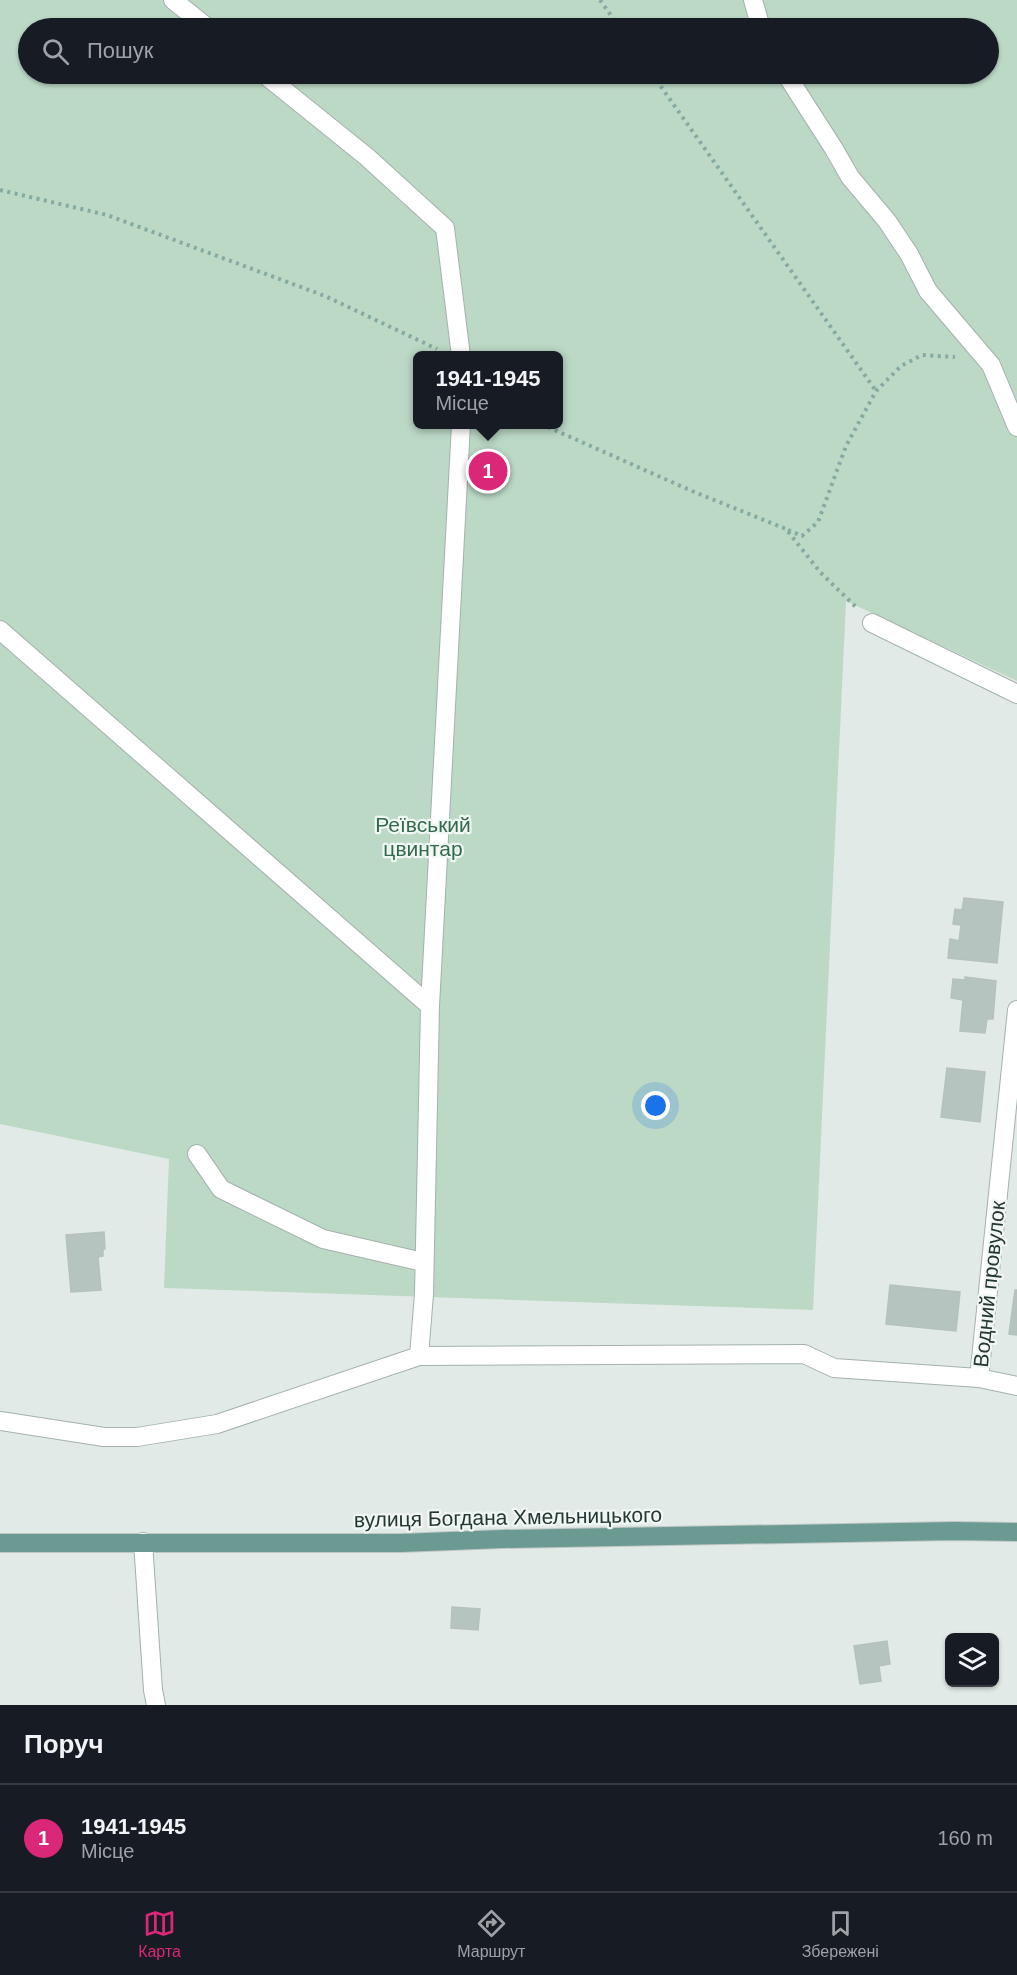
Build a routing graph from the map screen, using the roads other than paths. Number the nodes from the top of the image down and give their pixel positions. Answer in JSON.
{"nodes":[{"id":1,"x":173,"y":0,"type":"edge"},
{"id":2,"x":753,"y":0,"type":"edge"},
{"id":3,"x":196,"y":18,"type":"edge"},
{"id":4,"x":758,"y":18,"type":"edge"},
{"id":5,"x":276,"y":84,"type":"edge"},
{"id":6,"x":792,"y":84,"type":"edge"},
{"id":7,"x":460,"y":351,"type":"edge"},
{"id":8,"x":1017,"y":427,"type":"edge"},
{"id":9,"x":461,"y":429,"type":"edge"},
{"id":10,"x":872,"y":623,"type":"road end"},
{"id":11,"x":0,"y":630,"type":"edge"},
{"id":12,"x":1017,"y":694,"type":"edge"},
{"id":13,"x":430,"y":1006,"type":"junction"},
{"id":14,"x":1017,"y":1010,"type":"edge"},
{"id":15,"x":197,"y":1154,"type":"dead end"},
{"id":16,"x":423,"y":1262,"type":"junction"},
{"id":17,"x":419,"y":1356,"type":"junction"},
{"id":18,"x":980,"y":1378,"type":"junction"},
{"id":19,"x":1017,"y":1386,"type":"edge"},
{"id":20,"x":0,"y":1421,"type":"edge"},
{"id":21,"x":1017,"y":1532,"type":"edge"},
{"id":22,"x":143,"y":1542,"type":"junction"},
{"id":23,"x":0,"y":1543,"type":"edge"},
{"id":24,"x":156,"y":1705,"type":"edge"}],
"edges":[{"from":1,"to":3,"type":"street"},
{"from":2,"to":4,"type":"street"},
{"from":5,"to":7,"type":"street"},
{"from":6,"to":8,"type":"street"},
{"from":9,"to":13,"type":"street"},
{"from":10,"to":12,"type":"street"},
{"from":11,"to":13,"type":"street"},
{"from":13,"to":16,"type":"street"},
{"from":14,"to":18,"type":"street","name":"Водний провулок"},
{"from":15,"to":16,"type":"street"},
{"from":16,"to":17,"type":"street"},
{"from":17,"to":18,"type":"street"},
{"from":17,"to":20,"type":"street"},
{"from":18,"to":19,"type":"street"},
{"from":21,"to":22,"type":"main road","name":"вулиця Богдана Хмельницького"},
{"from":22,"to":23,"type":"main road","name":"вулиця Богдана Хмельницького"},
{"from":22,"to":24,"type":"street"}]}
